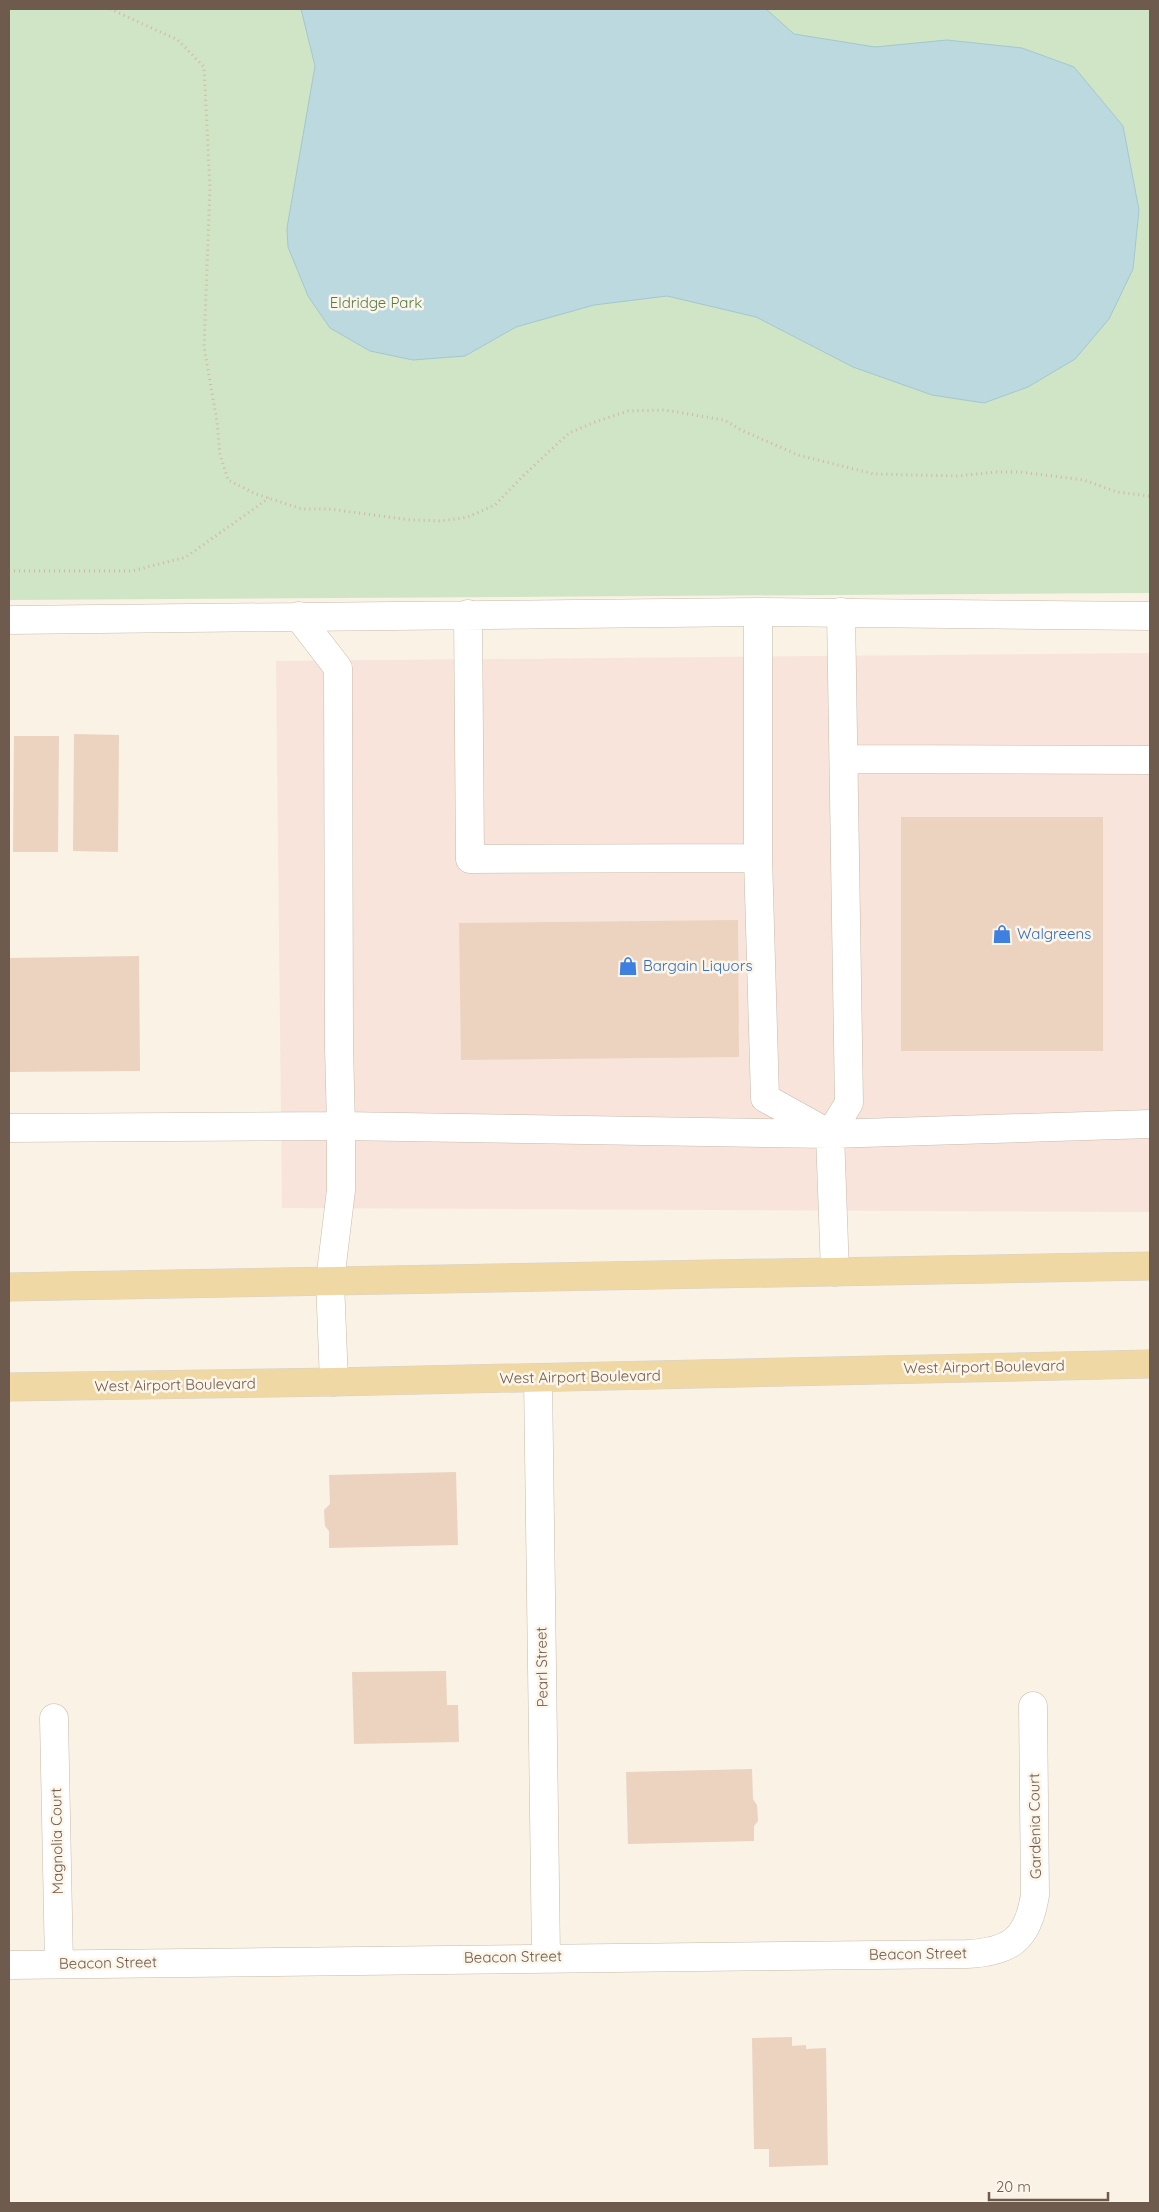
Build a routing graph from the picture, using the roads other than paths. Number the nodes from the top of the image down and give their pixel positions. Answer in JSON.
{"nodes":[{"id":1,"x":758,"y":612,"type":"junction"},
{"id":2,"x":841,"y":612,"type":"junction"},
{"id":3,"x":468,"y":614,"type":"junction"},
{"id":4,"x":298,"y":616,"type":"junction"},
{"id":5,"x":1150,"y":616,"type":"edge"},
{"id":6,"x":9,"y":620,"type":"edge"},
{"id":7,"x":844,"y":759,"type":"junction"},
{"id":8,"x":1150,"y":760,"type":"edge"},
{"id":9,"x":758,"y":858,"type":"junction"},
{"id":10,"x":1150,"y":1124,"type":"edge"},
{"id":11,"x":341,"y":1126,"type":"junction"},
{"id":12,"x":9,"y":1128,"type":"edge"},
{"id":13,"x":830,"y":1134,"type":"junction"},
{"id":14,"x":1150,"y":1266,"type":"edge"},
{"id":15,"x":835,"y":1272,"type":"junction"},
{"id":16,"x":330,"y":1281,"type":"junction"},
{"id":17,"x":9,"y":1287,"type":"edge"},
{"id":18,"x":1150,"y":1364,"type":"edge"},
{"id":19,"x":538,"y":1378,"type":"junction"},
{"id":20,"x":334,"y":1382,"type":"junction"},
{"id":21,"x":9,"y":1387,"type":"edge"},
{"id":22,"x":1033,"y":1706,"type":"dead end"},
{"id":23,"x":54,"y":1718,"type":"dead end"},
{"id":24,"x":1015,"y":1941,"type":"joint"},
{"id":25,"x":546,"y":1957,"type":"junction"},
{"id":26,"x":9,"y":1964,"type":"edge"},
{"id":27,"x":59,"y":1964,"type":"junction"}],
"edges":[{"from":1,"to":2,"type":"street"},
{"from":1,"to":3,"type":"street"},
{"from":1,"to":9,"type":"street"},
{"from":2,"to":5,"type":"street"},
{"from":2,"to":7,"type":"street"},
{"from":3,"to":4,"type":"street"},
{"from":3,"to":9,"type":"street"},
{"from":4,"to":6,"type":"street"},
{"from":4,"to":11,"type":"street"},
{"from":7,"to":8,"type":"street"},
{"from":7,"to":13,"type":"street"},
{"from":9,"to":13,"type":"street"},
{"from":10,"to":13,"type":"street"},
{"from":11,"to":12,"type":"street"},
{"from":11,"to":13,"type":"street"},
{"from":11,"to":16,"type":"street"},
{"from":13,"to":15,"type":"street"},
{"from":14,"to":15,"type":"main road"},
{"from":15,"to":16,"type":"main road"},
{"from":16,"to":17,"type":"main road"},
{"from":16,"to":20,"type":"street"},
{"from":18,"to":19,"type":"main road","name":"West Airport Boulevard"},
{"from":19,"to":20,"type":"main road","name":"West Airport Boulevard"},
{"from":19,"to":25,"type":"street","name":"Pearl Street"},
{"from":20,"to":21,"type":"main road","name":"West Airport Boulevard"},
{"from":22,"to":24,"type":"street","name":"Gardenia Court"},
{"from":23,"to":27,"type":"street","name":"Magnolia Court"},
{"from":24,"to":25,"type":"street","name":"Beacon Street"},
{"from":25,"to":27,"type":"street","name":"Beacon Street"},
{"from":26,"to":27,"type":"street","name":"Beacon Street"}]}
